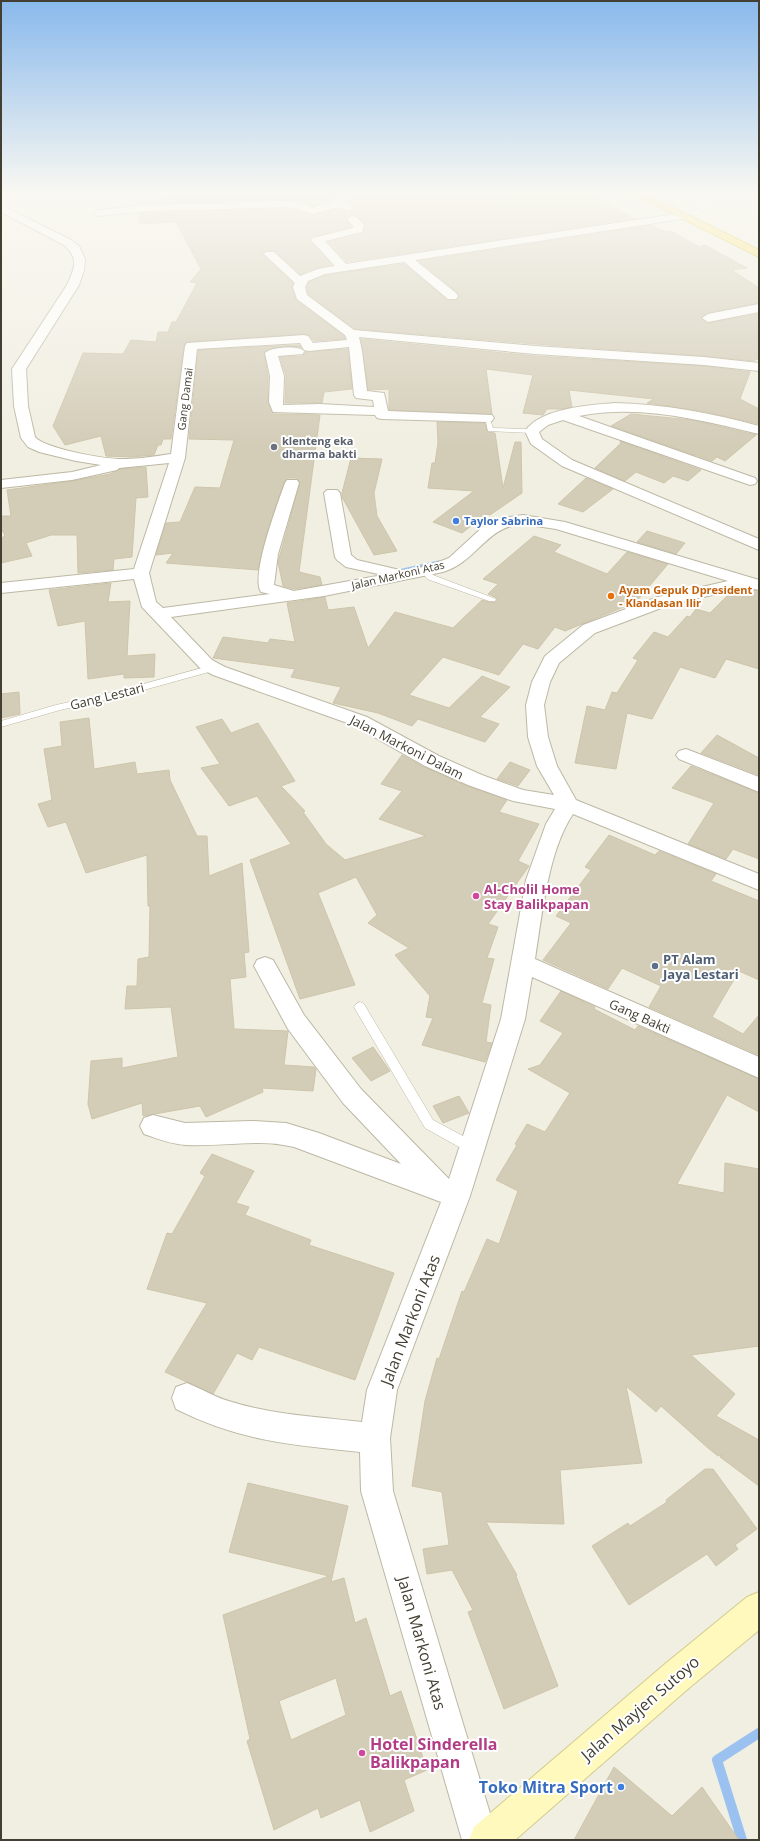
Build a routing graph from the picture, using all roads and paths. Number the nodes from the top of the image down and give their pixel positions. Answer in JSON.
{"nodes":[{"id":1,"x":77,"y":276,"type":"edge"},
{"id":2,"x":293,"y":276,"type":"edge"},
{"id":3,"x":310,"y":276,"type":"edge"},
{"id":4,"x":428,"y":276,"type":"edge"},
{"id":5,"x":301,"y":281,"type":"junction"},
{"id":6,"x":452,"y":296,"type":"dead end"},
{"id":7,"x":759,"y":308,"type":"edge"},
{"id":8,"x":708,"y":318,"type":"dead end"},
{"id":9,"x":352,"y":338,"type":"junction"},
{"id":10,"x":309,"y":347,"type":"junction"},
{"id":11,"x":759,"y":367,"type":"edge"},
{"id":12,"x":380,"y":411,"type":"junction"},
{"id":13,"x":563,"y":415,"type":"junction"},
{"id":14,"x":486,"y":418,"type":"joint"},
{"id":15,"x":759,"y":430,"type":"edge"},
{"id":16,"x":532,"y":431,"type":"junction"},
{"id":17,"x":178,"y":454,"type":"junction"},
{"id":18,"x":123,"y":464,"type":"junction"},
{"id":19,"x":750,"y":481,"type":"dead end"},
{"id":20,"x":292,"y":483,"type":"dead end"},
{"id":21,"x":1,"y":484,"type":"edge"},
{"id":22,"x":332,"y":493,"type":"dead end"},
{"id":23,"x":759,"y":545,"type":"edge"},
{"id":24,"x":426,"y":571,"type":"junction"},
{"id":25,"x":142,"y":573,"type":"junction"},
{"id":26,"x":406,"y":575,"type":"junction"},
{"id":27,"x":753,"y":583,"type":"edge"},
{"id":28,"x":1,"y":588,"type":"edge"},
{"id":29,"x":296,"y":596,"type":"junction"},
{"id":30,"x":492,"y":599,"type":"dead end"},
{"id":31,"x":159,"y":614,"type":"junction"},
{"id":32,"x":213,"y":668,"type":"junction"},
{"id":33,"x":1,"y":724,"type":"edge"},
{"id":34,"x":686,"y":755,"type":"dead end"},
{"id":35,"x":759,"y":785,"type":"edge"},
{"id":36,"x":569,"y":805,"type":"junction"},
{"id":37,"x":759,"y":882,"type":"edge"},
{"id":38,"x":522,"y":963,"type":"junction"},
{"id":39,"x":265,"y":966,"type":"dead end"},
{"id":40,"x":360,"y":1007,"type":"dead end"},
{"id":41,"x":759,"y":1068,"type":"edge"},
{"id":42,"x":153,"y":1126,"type":"dead end"},
{"id":43,"x":473,"y":1148,"type":"junction"},
{"id":44,"x":451,"y":1194,"type":"junction"},
{"id":45,"x":187,"y":1398,"type":"dead end"},
{"id":46,"x":375,"y":1438,"type":"junction"},
{"id":47,"x":759,"y":1609,"type":"edge"},
{"id":48,"x":480,"y":1840,"type":"edge"},
{"id":49,"x":487,"y":1840,"type":"edge"}],
"edges":[{"from":1,"to":18,"type":"street"},
{"from":2,"to":5,"type":"street"},
{"from":3,"to":5,"type":"street"},
{"from":4,"to":6,"type":"street"},
{"from":5,"to":9,"type":"street"},
{"from":7,"to":8,"type":"street"},
{"from":9,"to":10,"type":"street"},
{"from":9,"to":11,"type":"street"},
{"from":9,"to":12,"type":"street"},
{"from":10,"to":12,"type":"street"},
{"from":10,"to":17,"type":"street","name":"Gang Damai"},
{"from":12,"to":14,"type":"street"},
{"from":13,"to":15,"type":"street"},
{"from":13,"to":16,"type":"street"},
{"from":13,"to":19,"type":"street"},
{"from":14,"to":16,"type":"lane"},
{"from":16,"to":23,"type":"street"},
{"from":17,"to":18,"type":"street"},
{"from":17,"to":25,"type":"street"},
{"from":18,"to":21,"type":"street"},
{"from":20,"to":29,"type":"street"},
{"from":22,"to":26,"type":"street"},
{"from":24,"to":26,"type":"street","name":"Jalan Markoni Atas"},
{"from":24,"to":27,"type":"street","name":"Jalan Markoni Atas"},
{"from":24,"to":30,"type":"lane"},
{"from":25,"to":28,"type":"street"},
{"from":25,"to":31,"type":"street","name":"Jalan Markoni Dalam"},
{"from":26,"to":29,"type":"street","name":"Jalan Markoni Atas"},
{"from":27,"to":36,"type":"street"},
{"from":29,"to":31,"type":"street","name":"Jalan Markoni Atas"},
{"from":31,"to":32,"type":"street","name":"Jalan Markoni Dalam"},
{"from":32,"to":33,"type":"lane","name":"Gang Lestari"},
{"from":32,"to":36,"type":"street","name":"Jalan Markoni Dalam"},
{"from":34,"to":35,"type":"street"},
{"from":36,"to":37,"type":"street","name":"Jalan Markoni Dalam"},
{"from":36,"to":38,"type":"street","name":"Jalan Markoni Atas"},
{"from":38,"to":41,"type":"street","name":"Gang Bakti"},
{"from":38,"to":43,"type":"street","name":"Jalan Markoni Atas"},
{"from":39,"to":44,"type":"street"},
{"from":40,"to":43,"type":"lane"},
{"from":42,"to":44,"type":"street"},
{"from":43,"to":44,"type":"street","name":"Jalan Markoni Atas"},
{"from":44,"to":46,"type":"street","name":"Jalan Markoni Atas"},
{"from":45,"to":46,"type":"street"},
{"from":46,"to":48,"type":"street","name":"Jalan Markoni Atas"},
{"from":47,"to":49,"type":"main road","name":"Jalan Mayjen Sutoyo"}]}
